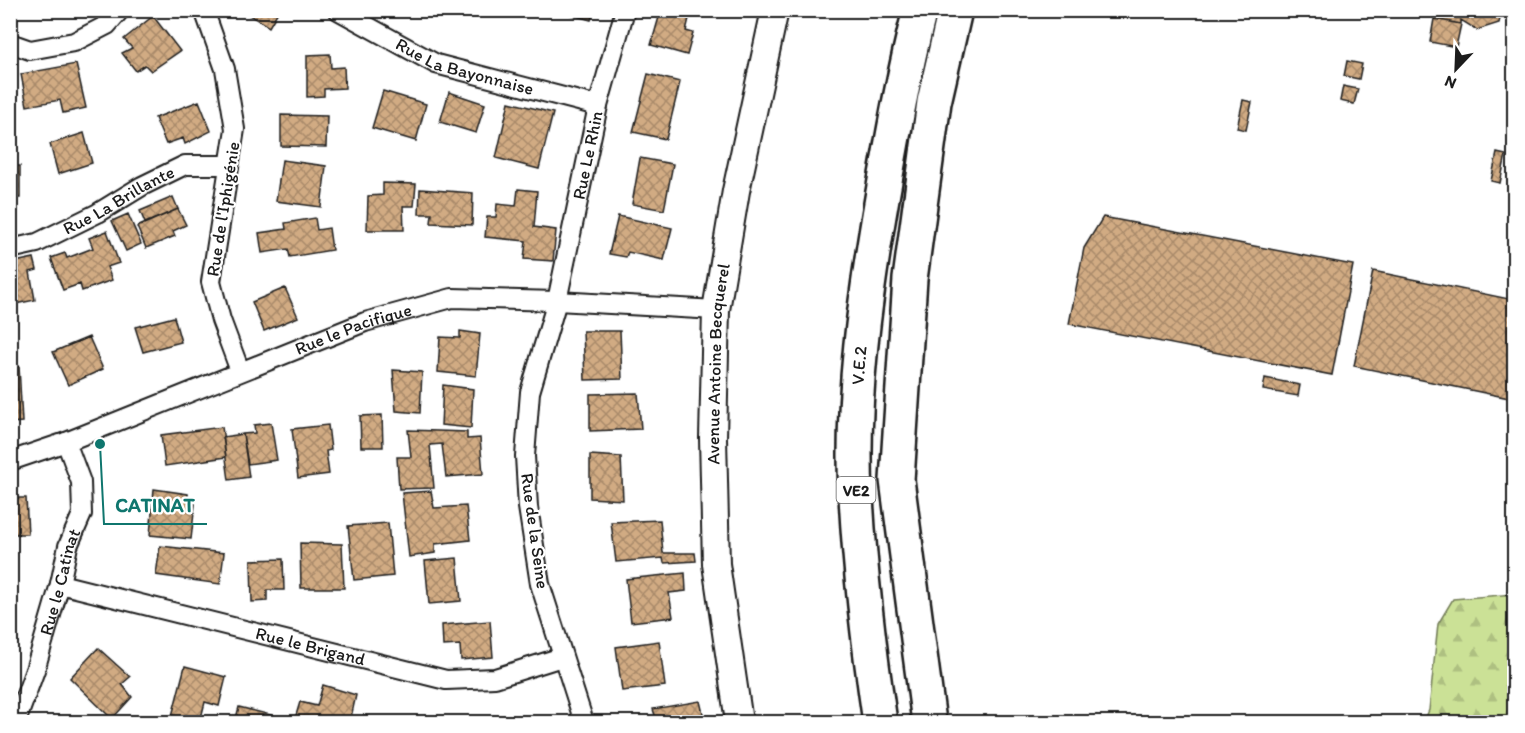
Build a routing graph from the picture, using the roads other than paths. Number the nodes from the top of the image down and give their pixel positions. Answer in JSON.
{"nodes":[{"id":1,"x":120,"y":10,"type":"edge"},
{"id":2,"x":204,"y":10,"type":"edge"},
{"id":3,"x":338,"y":10,"type":"edge"},
{"id":4,"x":625,"y":10,"type":"edge"},
{"id":5,"x":775,"y":10,"type":"edge"},
{"id":6,"x":920,"y":10,"type":"edge"},
{"id":7,"x":955,"y":10,"type":"edge"},
{"id":8,"x":10,"y":43,"type":"edge"},
{"id":9,"x":598,"y":106,"type":"junction"},
{"id":10,"x":228,"y":165,"type":"junction"},
{"id":11,"x":10,"y":249,"type":"edge"},
{"id":12,"x":557,"y":301,"type":"junction"},
{"id":13,"x":716,"y":310,"type":"junction"},
{"id":14,"x":240,"y":371,"type":"junction"},
{"id":15,"x":66,"y":442,"type":"junction"},
{"id":16,"x":10,"y":462,"type":"edge"},
{"id":17,"x":60,"y":584,"type":"junction"},
{"id":18,"x":562,"y":657,"type":"junction"},
{"id":19,"x":16,"y":723,"type":"edge"},
{"id":20,"x":584,"y":723,"type":"edge"},
{"id":21,"x":739,"y":723,"type":"edge"},
{"id":22,"x":880,"y":723,"type":"edge"},
{"id":23,"x":929,"y":723,"type":"edge"}],
"edges":[{"from":1,"to":8,"type":"street"},
{"from":2,"to":10,"type":"street","name":"Rue de l'Iphigénie"},
{"from":3,"to":9,"type":"street","name":"Rue La Bayonnaise"},
{"from":4,"to":9,"type":"street","name":"Rue Le Rhin"},
{"from":5,"to":13,"type":"street","name":"Avenue Antoine Becquerel"},
{"from":6,"to":22,"type":"highway","name":"V.E.2","number":"VE2"},
{"from":7,"to":23,"type":"highway","number":"VE2"},
{"from":9,"to":12,"type":"street","name":"Rue Le Rhin"},
{"from":10,"to":11,"type":"street","name":"Rue La Brillante"},
{"from":10,"to":14,"type":"street","name":"Rue de l'Iphigénie"},
{"from":12,"to":13,"type":"street","name":"Rue le Pacifique"},
{"from":12,"to":14,"type":"street","name":"Rue le Pacifique"},
{"from":12,"to":18,"type":"street","name":"Rue de la Seine"},
{"from":13,"to":21,"type":"street","name":"Avenue Antoine Becquerel"},
{"from":14,"to":15,"type":"street","name":"Rue le Pacifique"},
{"from":15,"to":16,"type":"street","name":"Rue le Pacifique"},
{"from":15,"to":17,"type":"street","name":"Rue le Catinat"},
{"from":17,"to":18,"type":"street","name":"Rue le Brigand"},
{"from":17,"to":19,"type":"street","name":"Rue le Catinat"},
{"from":18,"to":20,"type":"street","name":"Rue de la Seine"}]}
